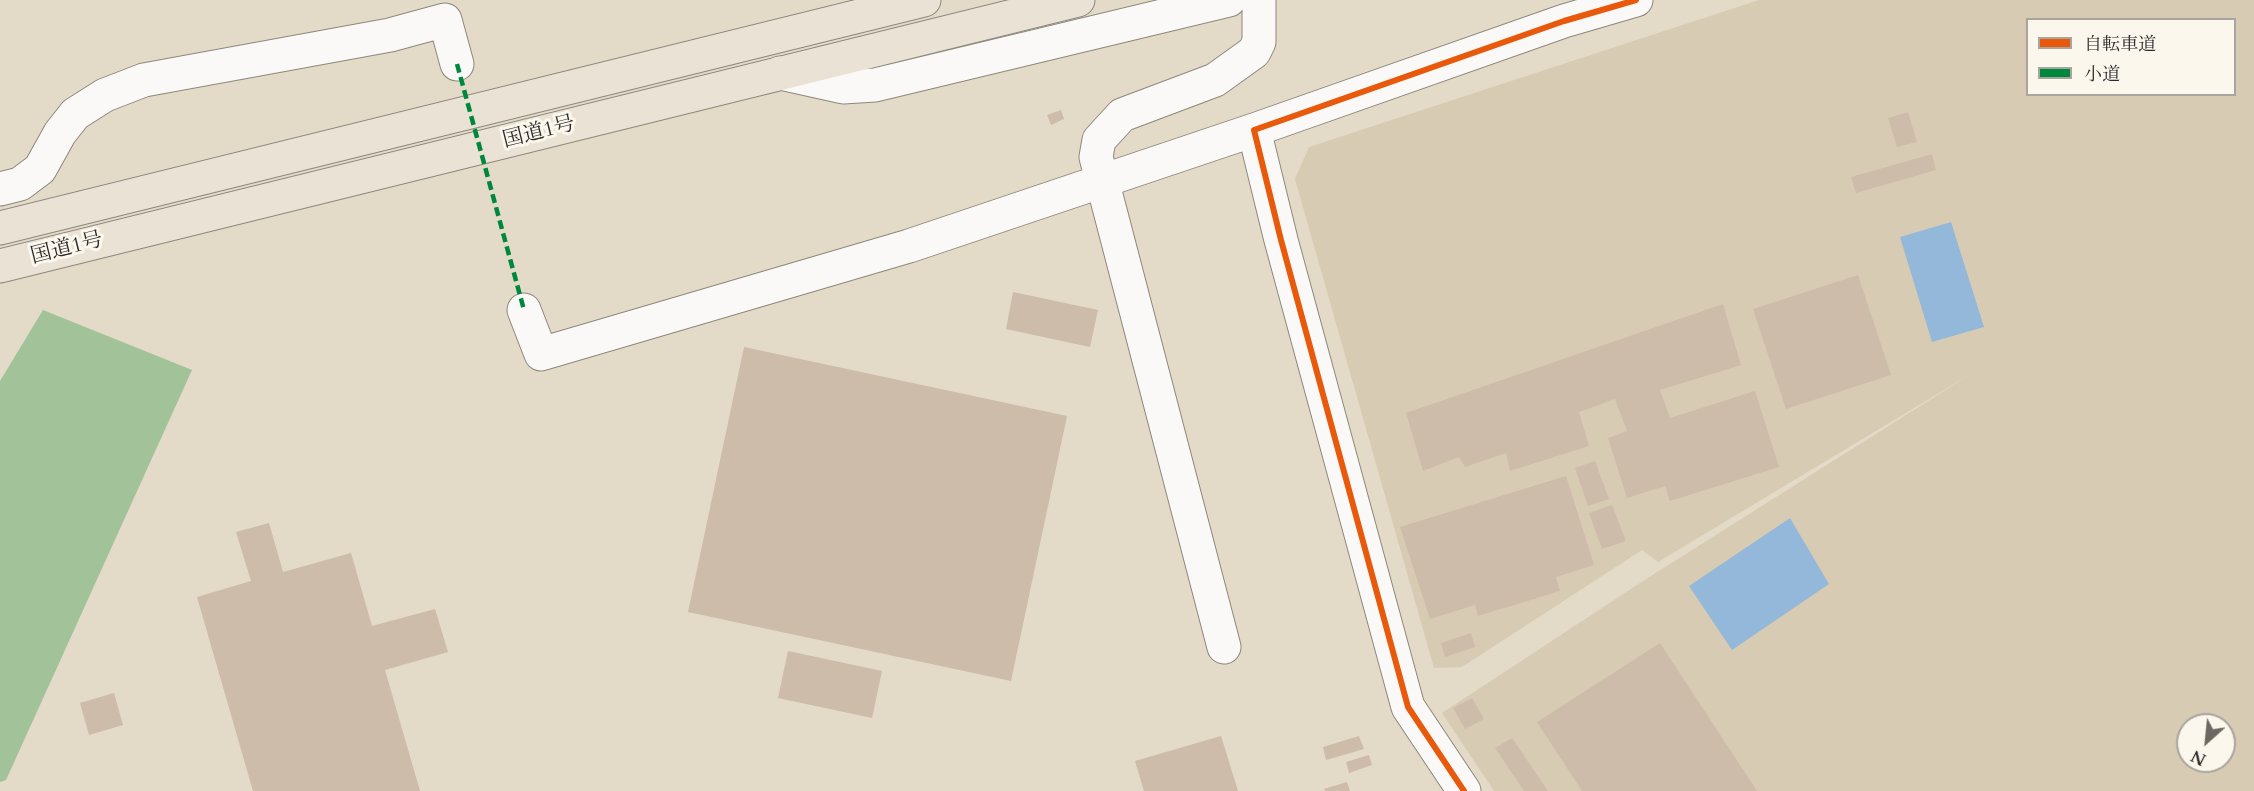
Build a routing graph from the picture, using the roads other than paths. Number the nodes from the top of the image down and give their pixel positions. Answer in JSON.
{"nodes":[{"id":1,"x":924,"y":0,"type":"edge"},
{"id":2,"x":1078,"y":0,"type":"edge"},
{"id":3,"x":1228,"y":0,"type":"edge"},
{"id":4,"x":1259,"y":0,"type":"edge"},
{"id":5,"x":1636,"y":0,"type":"edge"},
{"id":6,"x":457,"y":64,"type":"dead end"},
{"id":7,"x":780,"y":73,"type":"junction"},
{"id":8,"x":1254,"y":130,"type":"junction"},
{"id":9,"x":0,"y":189,"type":"edge"},
{"id":10,"x":0,"y":228,"type":"edge"},
{"id":11,"x":0,"y":266,"type":"edge"},
{"id":12,"x":524,"y":310,"type":"dead end"},
{"id":13,"x":1224,"y":647,"type":"dead end"},
{"id":14,"x":1464,"y":791,"type":"edge"}],
"edges":[{"from":1,"to":10,"type":"highway","name":"国道1号"},
{"from":2,"to":7,"type":"highway","name":"国道1号"},
{"from":3,"to":7,"type":"street"},
{"from":4,"to":13,"type":"street"},
{"from":5,"to":8,"type":"street"},
{"from":6,"to":9,"type":"street"},
{"from":7,"to":11,"type":"highway","name":"国道1号"},
{"from":8,"to":12,"type":"street"},
{"from":8,"to":14,"type":"street"}]}
